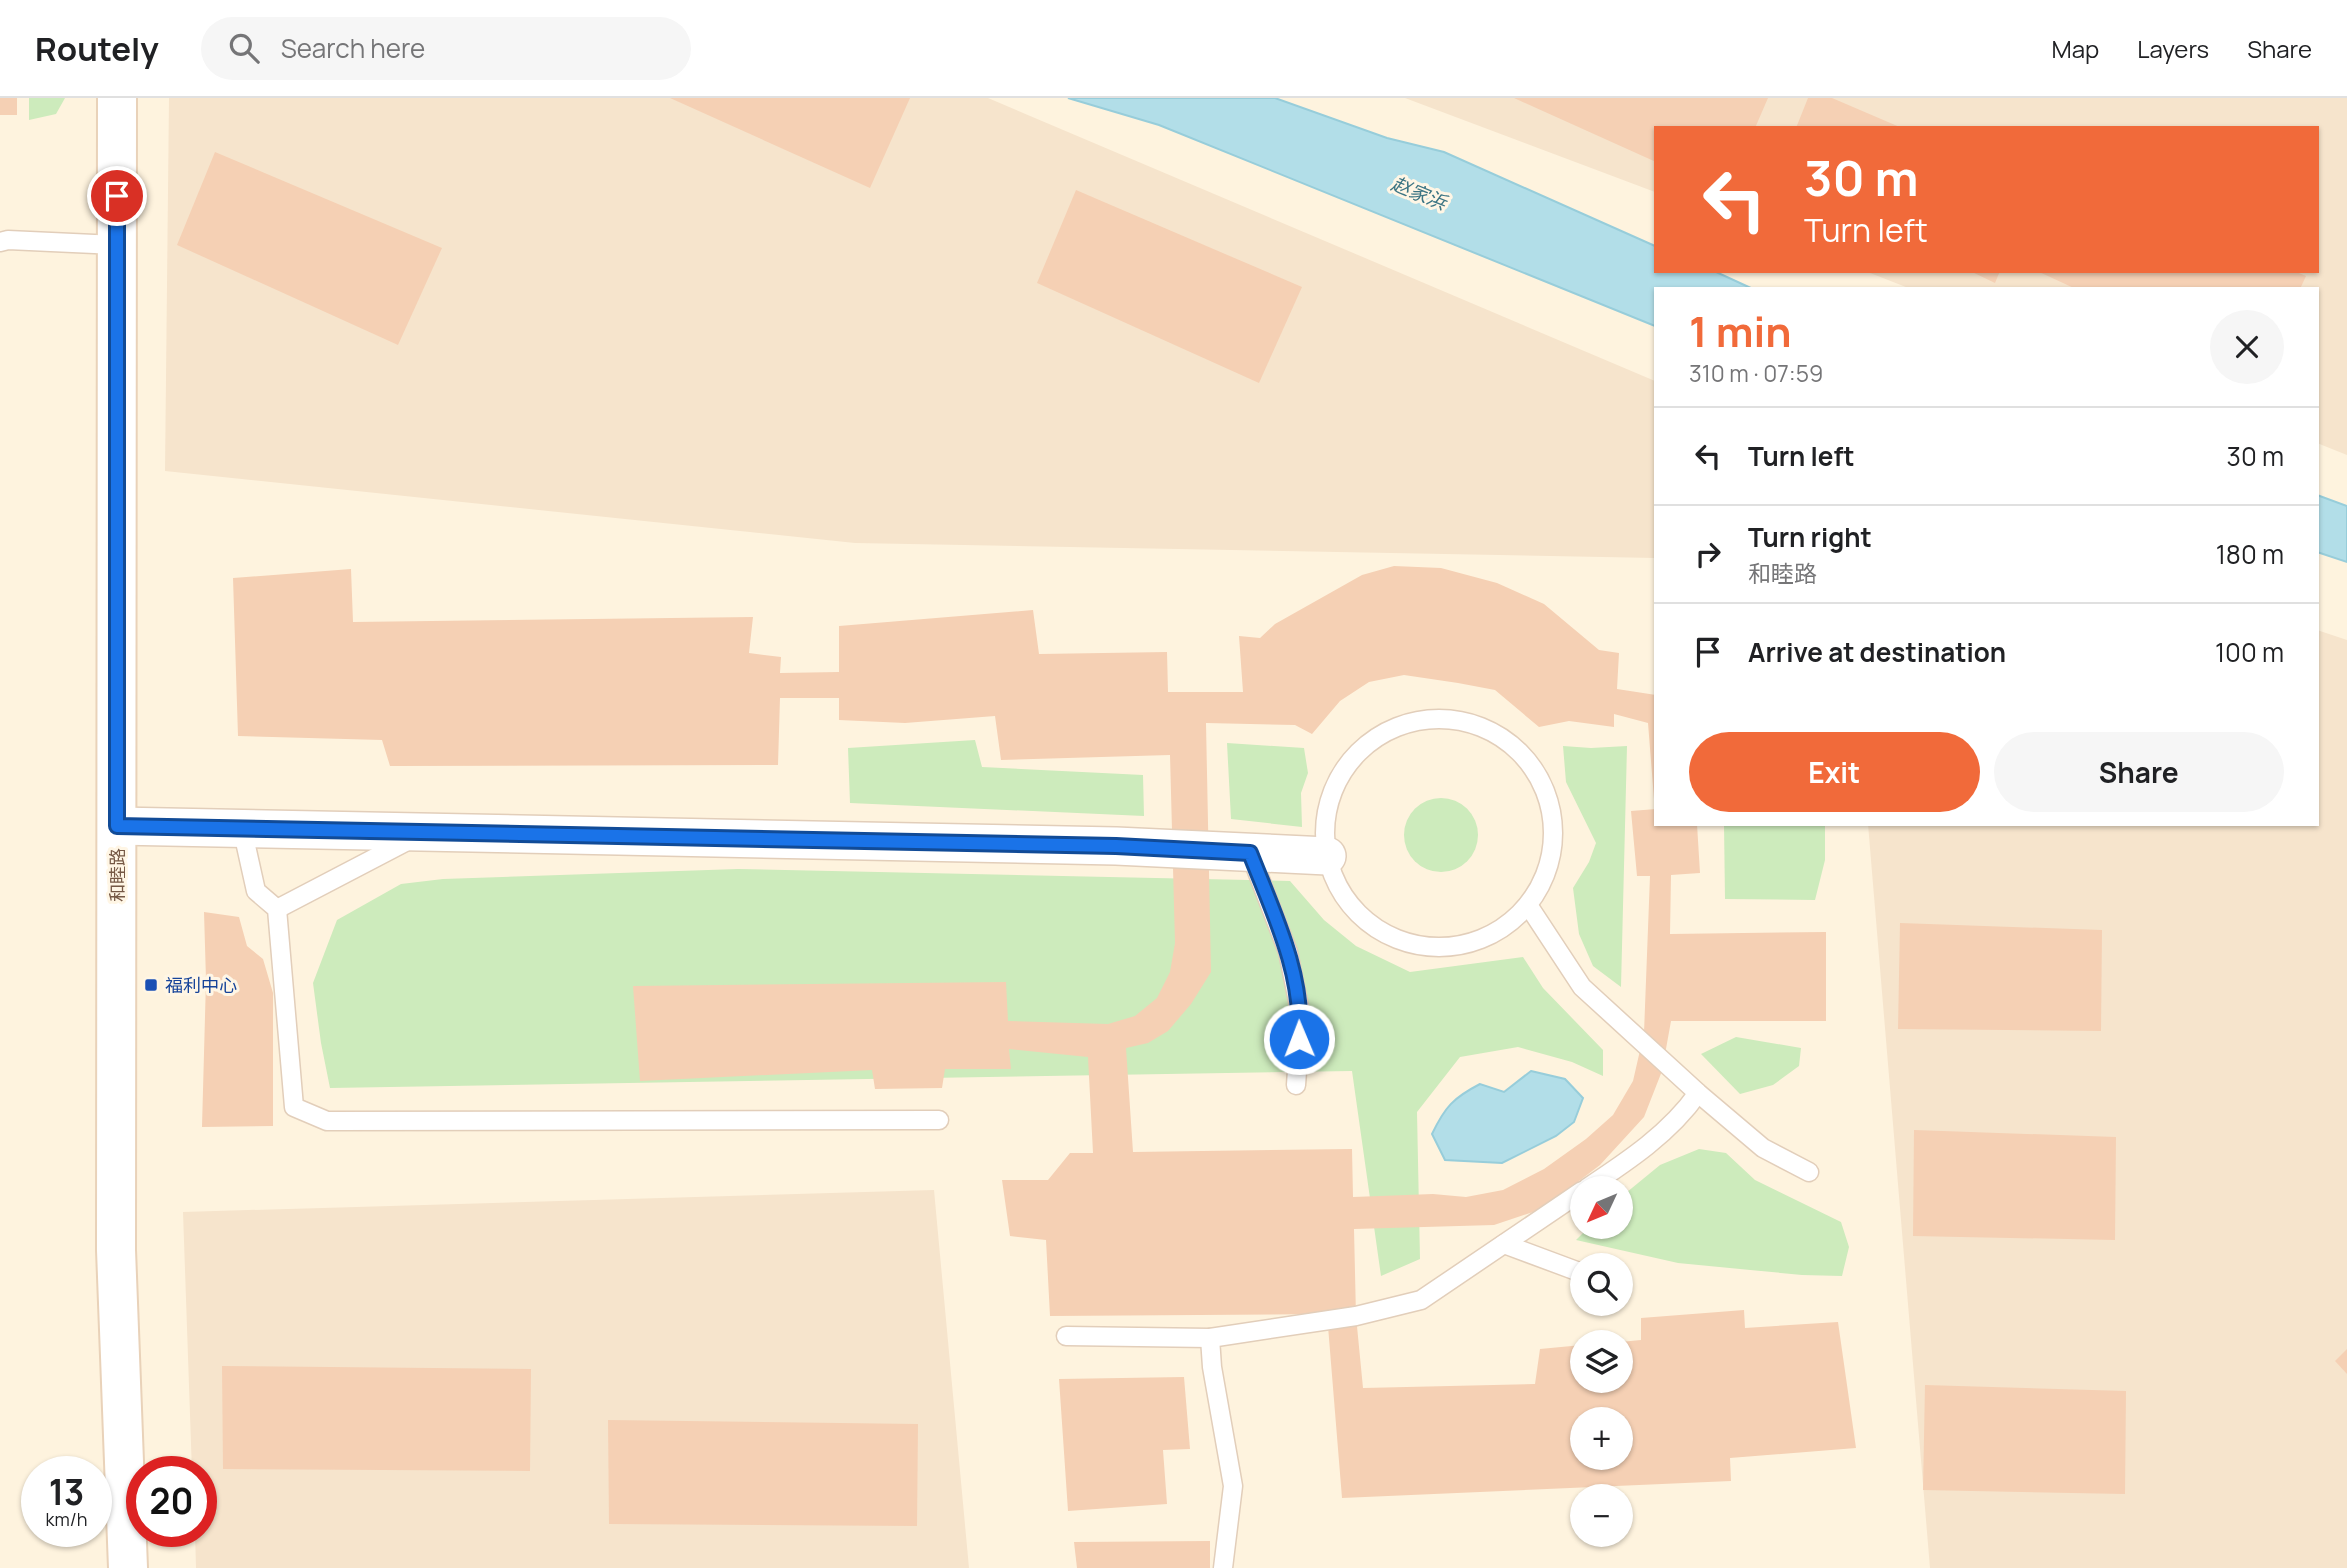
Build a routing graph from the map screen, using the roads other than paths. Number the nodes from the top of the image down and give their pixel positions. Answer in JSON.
{"nodes":[{"id":1,"x":117,"y":98,"type":"edge"},
{"id":2,"x":0,"y":242,"type":"edge"},
{"id":3,"x":116,"y":245,"type":"junction"},
{"id":4,"x":117,"y":826,"type":"junction"},
{"id":5,"x":242,"y":828,"type":"junction"},
{"id":6,"x":425,"y":832,"type":"junction"},
{"id":7,"x":1250,"y":853,"type":"junction"},
{"id":8,"x":1327,"y":856,"type":"junction"},
{"id":9,"x":1528,"y":905,"type":"junction"},
{"id":10,"x":277,"y":909,"type":"junction"},
{"id":11,"x":1296,"y":1085,"type":"dead end"},
{"id":12,"x":1699,"y":1093,"type":"junction"},
{"id":13,"x":939,"y":1120,"type":"dead end"},
{"id":14,"x":1809,"y":1172,"type":"dead end"},
{"id":15,"x":1605,"y":1176,"type":"edge"},
{"id":16,"x":1570,"y":1199,"type":"edge"},
{"id":17,"x":1504,"y":1244,"type":"junction"},
{"id":18,"x":1570,"y":1269,"type":"edge"},
{"id":19,"x":1066,"y":1336,"type":"dead end"},
{"id":20,"x":1210,"y":1338,"type":"junction"},
{"id":21,"x":128,"y":1568,"type":"edge"},
{"id":22,"x":1223,"y":1568,"type":"edge"}],
"edges":[{"from":1,"to":3,"type":"street","name":"和睦路"},
{"from":2,"to":3,"type":"lane"},
{"from":3,"to":4,"type":"street","name":"和睦路"},
{"from":4,"to":5,"type":"street"},
{"from":4,"to":21,"type":"street","name":"和睦路"},
{"from":5,"to":6,"type":"street"},
{"from":5,"to":10,"type":"lane"},
{"from":6,"to":7,"type":"street"},
{"from":6,"to":10,"type":"lane"},
{"from":7,"to":8,"type":"street"},
{"from":7,"to":11,"type":"lane"},
{"from":8,"to":9,"type":"lane"},
{"from":8,"to":9,"type":"lane"},
{"from":9,"to":12,"type":"lane"},
{"from":10,"to":13,"type":"lane"},
{"from":12,"to":14,"type":"lane"},
{"from":12,"to":15,"type":"lane"},
{"from":16,"to":17,"type":"lane"},
{"from":17,"to":18,"type":"lane"},
{"from":17,"to":20,"type":"lane"},
{"from":19,"to":20,"type":"lane"},
{"from":20,"to":22,"type":"lane"}]}
